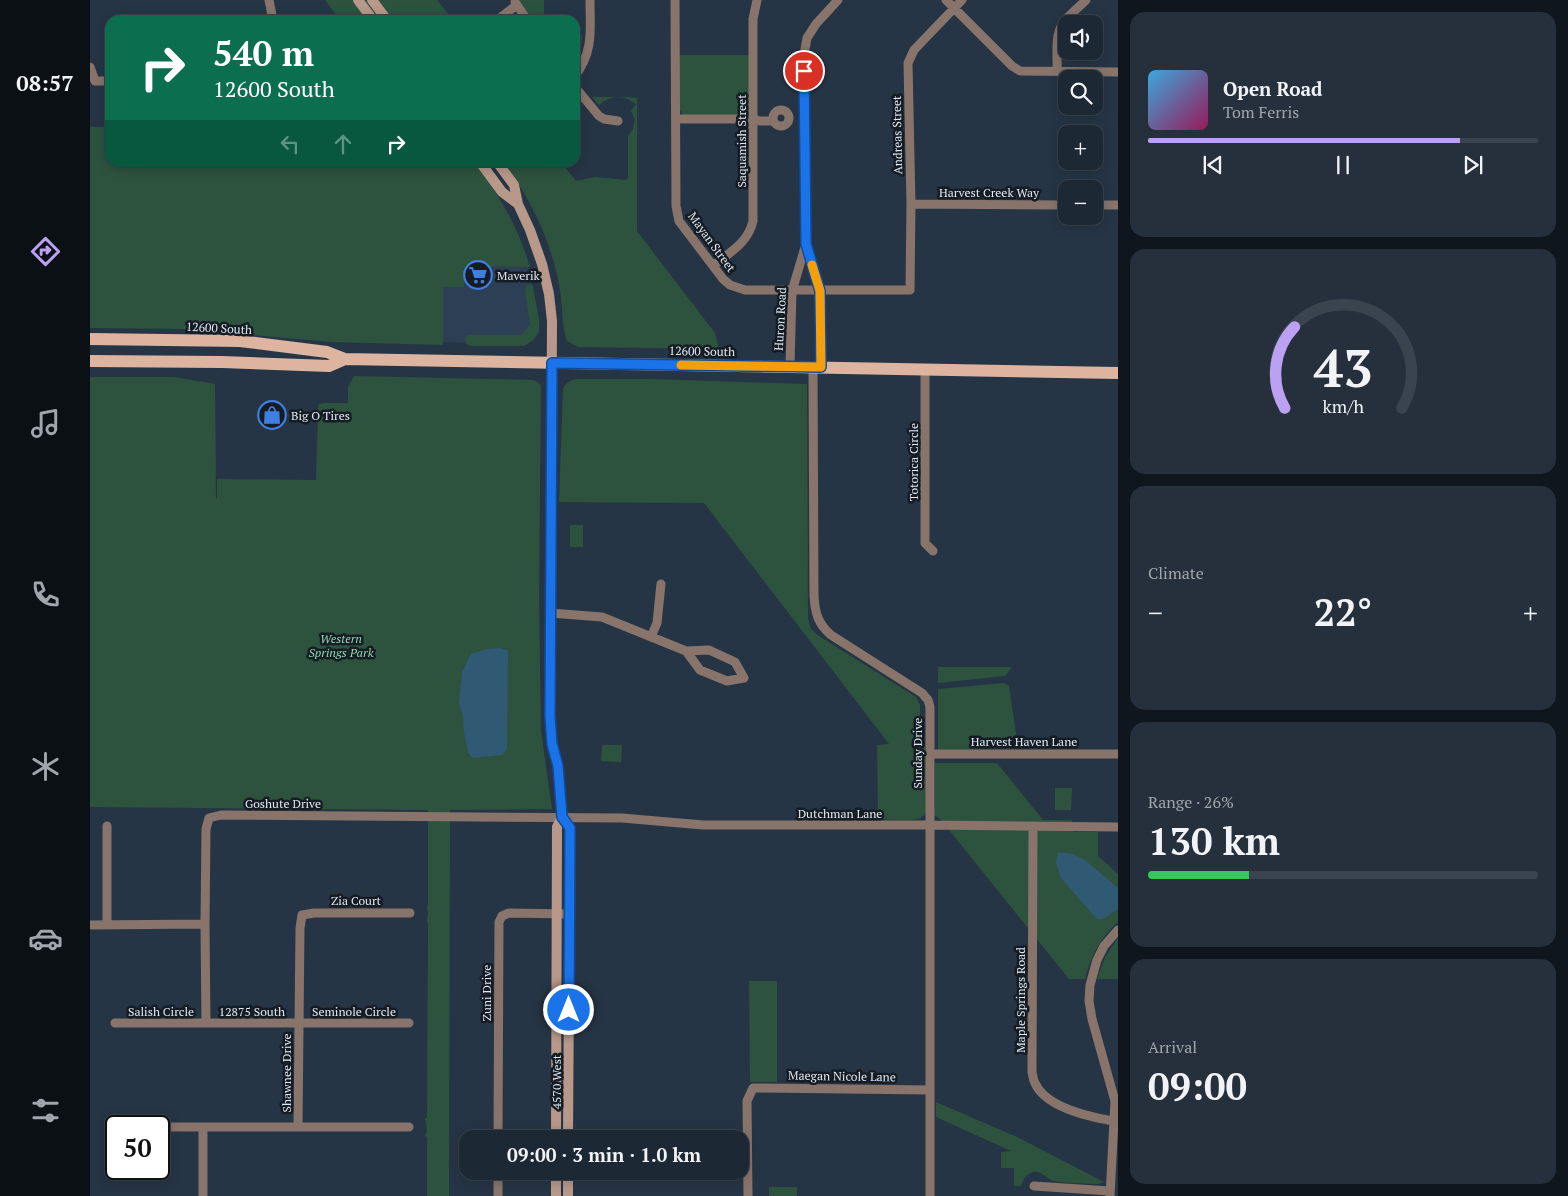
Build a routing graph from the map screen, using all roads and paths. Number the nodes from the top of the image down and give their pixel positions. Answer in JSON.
{"nodes":[{"id":1,"x":269,"y":0,"type":"edge"},
{"id":2,"x":358,"y":0,"type":"edge"},
{"id":3,"x":372,"y":0,"type":"edge"},
{"id":4,"x":590,"y":0,"type":"edge"},
{"id":5,"x":676,"y":0,"type":"edge"},
{"id":6,"x":757,"y":0,"type":"edge"},
{"id":7,"x":946,"y":0,"type":"edge"},
{"id":8,"x":962,"y":0,"type":"edge"},
{"id":9,"x":1086,"y":0,"type":"edge"},
{"id":10,"x":515,"y":2,"type":"edge"},
{"id":11,"x":832,"y":2,"type":"edge"},
{"id":12,"x":954,"y":8,"type":"junction"},
{"id":13,"x":272,"y":15,"type":"edge"},
{"id":14,"x":369,"y":15,"type":"edge"},
{"id":15,"x":383,"y":15,"type":"edge"},
{"id":16,"x":502,"y":15,"type":"edge"},
{"id":17,"x":524,"y":15,"type":"edge"},
{"id":18,"x":90,"y":67,"type":"edge"},
{"id":19,"x":580,"y":68,"type":"edge"},
{"id":20,"x":1057,"y":72,"type":"junction"},
{"id":21,"x":1118,"y":72,"type":"edge"},
{"id":22,"x":105,"y":81,"type":"edge"},
{"id":23,"x":580,"y":93,"type":"edge"},
{"id":24,"x":804,"y":118,"type":"junction"},
{"id":25,"x":676,"y":119,"type":"junction"},
{"id":26,"x":753,"y":119,"type":"junction"},
{"id":27,"x":618,"y":121,"type":"dead end"},
{"id":28,"x":484,"y":167,"type":"edge"},
{"id":29,"x":501,"y":167,"type":"edge"},
{"id":30,"x":518,"y":204,"type":"junction"},
{"id":31,"x":911,"y":204,"type":"junction"},
{"id":32,"x":1058,"y":205,"type":"edge"},
{"id":33,"x":1103,"y":205,"type":"edge"},
{"id":34,"x":1118,"y":205,"type":"edge"},
{"id":35,"x":806,"y":244,"type":"junction"},
{"id":36,"x":713,"y":266,"type":"junction"},
{"id":37,"x":910,"y":290,"type":"joint"},
{"id":38,"x":792,"y":291,"type":"junction"},
{"id":39,"x":820,"y":291,"type":"junction"},
{"id":40,"x":90,"y":338,"type":"edge"},
{"id":41,"x":345,"y":359,"type":"junction"},
{"id":42,"x":90,"y":361,"type":"edge"},
{"id":43,"x":552,"y":363,"type":"junction"},
{"id":44,"x":790,"y":366,"type":"junction"},
{"id":45,"x":817,"y":367,"type":"junction"},
{"id":46,"x":925,"y":371,"type":"junction"},
{"id":47,"x":1118,"y":374,"type":"edge"},
{"id":48,"x":933,"y":551,"type":"dead end"},
{"id":49,"x":662,"y":584,"type":"dead end"},
{"id":50,"x":550,"y":614,"type":"junction"},
{"id":51,"x":651,"y":637,"type":"junction"},
{"id":52,"x":686,"y":651,"type":"junction"},
{"id":53,"x":930,"y":754,"type":"junction"},
{"id":54,"x":1118,"y":754,"type":"edge"},
{"id":55,"x":562,"y":817,"type":"junction"},
{"id":56,"x":930,"y":825,"type":"junction"},
{"id":57,"x":108,"y":826,"type":"dead end"},
{"id":58,"x":1033,"y":826,"type":"junction"},
{"id":59,"x":1118,"y":826,"type":"edge"},
{"id":60,"x":410,"y":913,"type":"dead end"},
{"id":61,"x":556,"y":914,"type":"junction"},
{"id":62,"x":570,"y":914,"type":"junction"},
{"id":63,"x":302,"y":915,"type":"joint"},
{"id":64,"x":107,"y":924,"type":"junction"},
{"id":65,"x":205,"y":924,"type":"junction"},
{"id":66,"x":90,"y":925,"type":"edge"},
{"id":67,"x":1118,"y":930,"type":"edge"},
{"id":68,"x":115,"y":1023,"type":"dead end"},
{"id":69,"x":206,"y":1023,"type":"junction"},
{"id":70,"x":409,"y":1023,"type":"dead end"},
{"id":71,"x":298,"y":1024,"type":"junction"},
{"id":72,"x":930,"y":1090,"type":"junction"},
{"id":73,"x":1114,"y":1121,"type":"junction"},
{"id":74,"x":170,"y":1126,"type":"edge"},
{"id":75,"x":203,"y":1127,"type":"junction"},
{"id":76,"x":298,"y":1127,"type":"junction"},
{"id":77,"x":409,"y":1128,"type":"dead end"},
{"id":78,"x":498,"y":1130,"type":"edge"},
{"id":79,"x":556,"y":1130,"type":"edge"},
{"id":80,"x":568,"y":1130,"type":"edge"},
{"id":81,"x":498,"y":1180,"type":"edge"},
{"id":82,"x":556,"y":1180,"type":"edge"},
{"id":83,"x":568,"y":1180,"type":"edge"},
{"id":84,"x":1034,"y":1186,"type":"dead end"},
{"id":85,"x":1110,"y":1194,"type":"edge"},
{"id":86,"x":203,"y":1196,"type":"edge"},
{"id":87,"x":498,"y":1196,"type":"edge"},
{"id":88,"x":556,"y":1196,"type":"edge"},
{"id":89,"x":568,"y":1196,"type":"edge"},
{"id":90,"x":748,"y":1196,"type":"edge"},
{"id":91,"x":930,"y":1196,"type":"edge"}],
"edges":[{"from":1,"to":13,"type":"street"},
{"from":2,"to":14,"type":"main road"},
{"from":3,"to":15,"type":"main road"},
{"from":4,"to":19,"type":"street"},
{"from":5,"to":25,"type":"street","name":"Mayan Street"},
{"from":6,"to":26,"type":"street","name":"Saquamish Street"},
{"from":7,"to":12,"type":"street"},
{"from":8,"to":12,"type":"street","name":"Andreas Street"},
{"from":9,"to":20,"type":"street"},
{"from":10,"to":16,"type":"street"},
{"from":10,"to":17,"type":"street"},
{"from":11,"to":24,"type":"street","name":"Huron Road"},
{"from":12,"to":20,"type":"street"},
{"from":12,"to":31,"type":"street","name":"Andreas Street"},
{"from":18,"to":22,"type":"street"},
{"from":20,"to":21,"type":"street"},
{"from":23,"to":27,"type":"street"},
{"from":24,"to":26,"type":"street"},
{"from":24,"to":35,"type":"street","name":"Huron Road"},
{"from":25,"to":26,"type":"street"},
{"from":25,"to":36,"type":"street","name":"Mayan Street"},
{"from":26,"to":36,"type":"street","name":"Saquamish Street"},
{"from":28,"to":30,"type":"main road"},
{"from":29,"to":30,"type":"main road","name":"4570 West"},
{"from":30,"to":43,"type":"main road","name":"4570 West"},
{"from":31,"to":32,"type":"street","name":"Harvest Creek Way"},
{"from":31,"to":37,"type":"street","name":"Andreas Street"},
{"from":33,"to":34,"type":"street"},
{"from":35,"to":38,"type":"street","name":"Huron Road"},
{"from":35,"to":39,"type":"street","name":"Huron Road"},
{"from":36,"to":38,"type":"street","name":"Mayan Street"},
{"from":37,"to":39,"type":"street","name":"Mayan Street"},
{"from":38,"to":39,"type":"street","name":"Mayan Street"},
{"from":38,"to":44,"type":"street","name":"Huron Road"},
{"from":39,"to":45,"type":"street","name":"Huron Road"},
{"from":40,"to":41,"type":"main road","name":"12600 South"},
{"from":41,"to":42,"type":"main road","name":"12600 South"},
{"from":41,"to":43,"type":"main road","name":"12600 South"},
{"from":43,"to":44,"type":"main road","name":"12600 South"},
{"from":43,"to":50,"type":"main road","name":"4570 West"},
{"from":44,"to":45,"type":"main road","name":"12600 South"},
{"from":45,"to":46,"type":"main road","name":"12600 South"},
{"from":45,"to":53,"type":"street","name":"Sunday Drive"},
{"from":46,"to":47,"type":"main road","name":"12600 South"},
{"from":46,"to":48,"type":"street","name":"Totorica Circle"},
{"from":49,"to":51,"type":"street"},
{"from":50,"to":51,"type":"street"},
{"from":50,"to":55,"type":"main road","name":"4570 West"},
{"from":51,"to":52,"type":"street"},
{"from":52,"to":52,"type":"street"},
{"from":53,"to":54,"type":"street","name":"Harvest Haven Lane"},
{"from":53,"to":56,"type":"street","name":"Sunday Drive"},
{"from":55,"to":56,"type":"street","name":"Dutchman Lane"},
{"from":55,"to":61,"type":"main road","name":"4570 West"},
{"from":55,"to":62,"type":"main road","name":"4570 West"},
{"from":55,"to":65,"type":"street","name":"Goshute Drive"},
{"from":56,"to":58,"type":"street","name":"Dutchman Lane"},
{"from":56,"to":72,"type":"street","name":"Sunday Drive"},
{"from":57,"to":64,"type":"street"},
{"from":58,"to":59,"type":"street","name":"Dutchman Lane"},
{"from":58,"to":73,"type":"street","name":"Maple Springs Road"},
{"from":60,"to":63,"type":"street","name":"Zia Court"},
{"from":61,"to":62,"type":"street","name":"Zuni Drive"},
{"from":61,"to":78,"type":"street","name":"Zuni Drive"},
{"from":61,"to":79,"type":"main road","name":"4570 West"},
{"from":62,"to":80,"type":"main road","name":"4570 West"},
{"from":63,"to":71,"type":"street","name":"Shawnee Drive"},
{"from":64,"to":65,"type":"street"},
{"from":64,"to":66,"type":"street"},
{"from":65,"to":69,"type":"street","name":"Goshute Drive"},
{"from":67,"to":73,"type":"street"},
{"from":68,"to":69,"type":"street","name":"Salish Circle"},
{"from":69,"to":71,"type":"street","name":"12875 South"},
{"from":70,"to":71,"type":"street","name":"Seminole Circle"},
{"from":71,"to":76,"type":"street","name":"Shawnee Drive"},
{"from":72,"to":90,"type":"street","name":"Maegan Nicole Lane"},
{"from":72,"to":91,"type":"street","name":"Sunday Drive"},
{"from":73,"to":85,"type":"street"},
{"from":74,"to":75,"type":"street","name":"Shawnee Drive"},
{"from":75,"to":76,"type":"street","name":"Shawnee Drive"},
{"from":75,"to":86,"type":"street"},
{"from":76,"to":77,"type":"street"},
{"from":81,"to":87,"type":"street"},
{"from":82,"to":88,"type":"main road"},
{"from":83,"to":89,"type":"main road"},
{"from":84,"to":85,"type":"street"}]}
